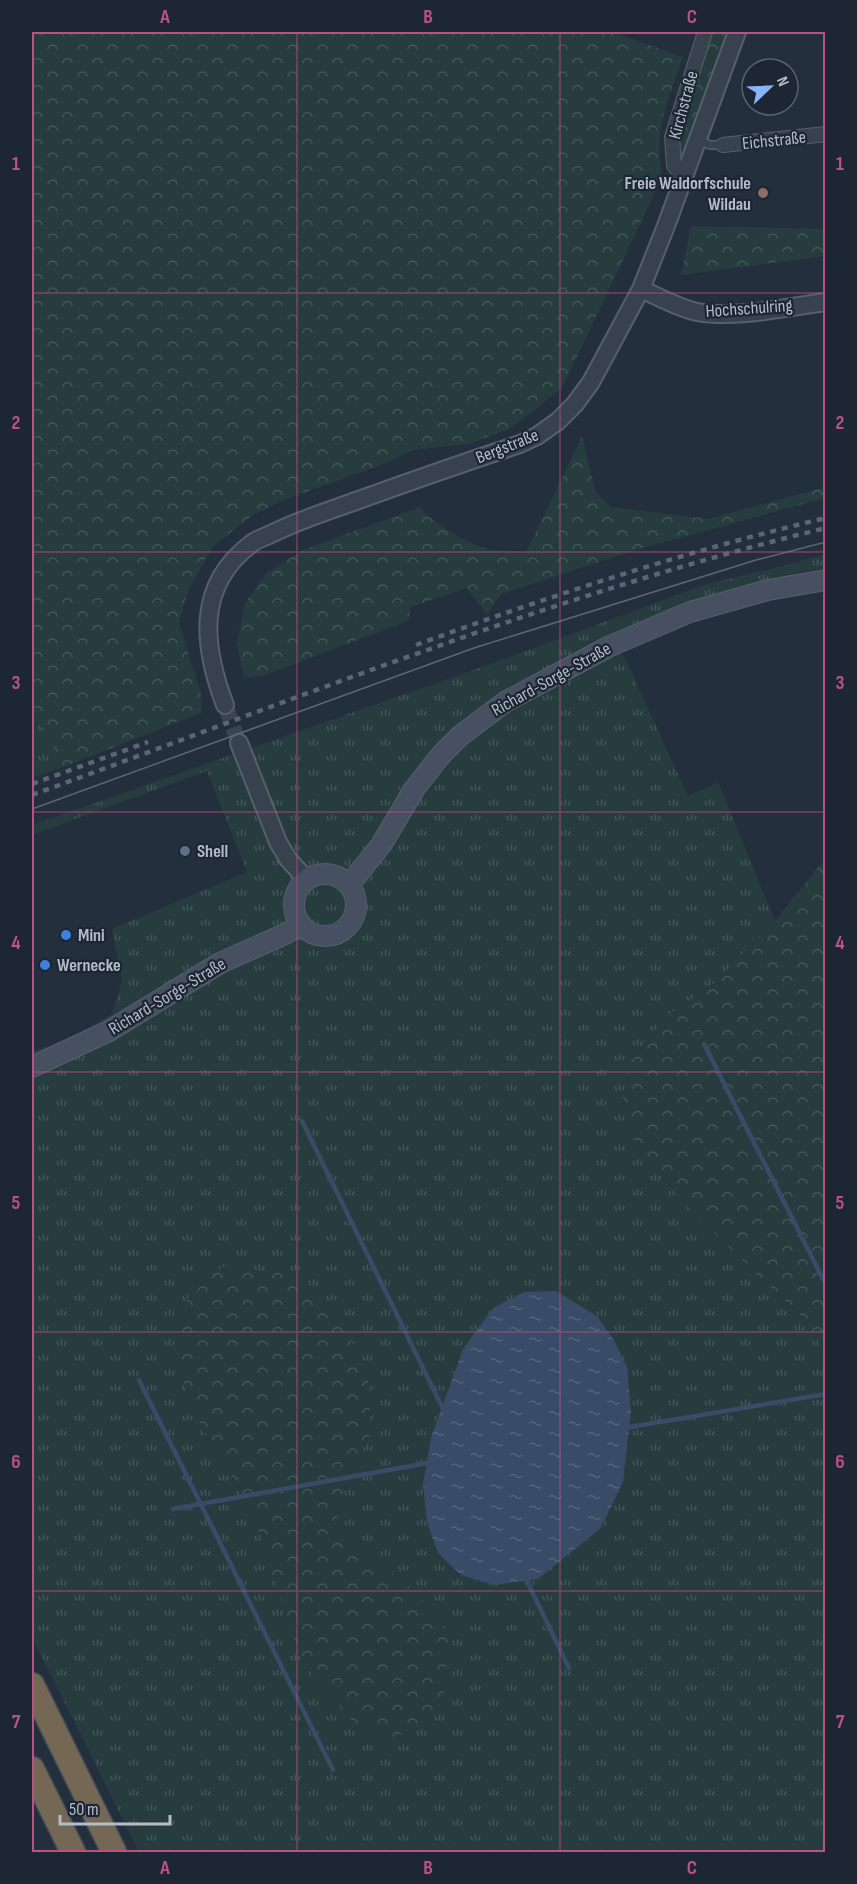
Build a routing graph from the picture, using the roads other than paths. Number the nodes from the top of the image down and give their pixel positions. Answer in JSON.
{"nodes":[{"id":1,"x":705,"y":32,"type":"edge"},
{"id":2,"x":737,"y":32,"type":"edge"},
{"id":3,"x":825,"y":134,"type":"edge"},
{"id":4,"x":698,"y":140,"type":"junction"},
{"id":5,"x":723,"y":145,"type":"joint"},
{"id":6,"x":684,"y":175,"type":"junction"},
{"id":7,"x":641,"y":289,"type":"junction"},
{"id":8,"x":825,"y":302,"type":"edge"},
{"id":9,"x":825,"y":580,"type":"edge"},
{"id":10,"x":225,"y":705,"type":"tunnel mouth"},
{"id":11,"x":239,"y":743,"type":"tunnel mouth"},
{"id":12,"x":307,"y":880,"type":"junction"},
{"id":13,"x":349,"y":885,"type":"junction"},
{"id":14,"x":301,"y":925,"type":"junction"},
{"id":15,"x":32,"y":1067,"type":"edge"},
{"id":16,"x":32,"y":1685,"type":"edge"},
{"id":17,"x":32,"y":1768,"type":"edge"},
{"id":18,"x":73,"y":1852,"type":"edge"},
{"id":19,"x":114,"y":1852,"type":"edge"}],
"edges":[{"from":1,"to":6,"type":"street","name":"Kirchstraße"},
{"from":2,"to":4,"type":"street","name":"Bergstraße"},
{"from":3,"to":5,"type":"street","name":"Eichstraße"},
{"from":4,"to":5,"type":"lane"},
{"from":4,"to":6,"type":"street","name":"Bergstraße"},
{"from":6,"to":7,"type":"street","name":"Bergstraße"},
{"from":7,"to":8,"type":"street","name":"Hochschulring"},
{"from":7,"to":10,"type":"street","name":"Bergstraße"},
{"from":9,"to":13,"type":"main road","name":"Richard-Sorge-Straße"},
{"from":11,"to":12,"type":"street"},
{"from":12,"to":13,"type":"main road"},
{"from":12,"to":14,"type":"main road"},
{"from":13,"to":14,"type":"main road"},
{"from":14,"to":15,"type":"main road","name":"Richard-Sorge-Straße"},
{"from":16,"to":19,"type":"highway"},
{"from":17,"to":18,"type":"highway"}]}
